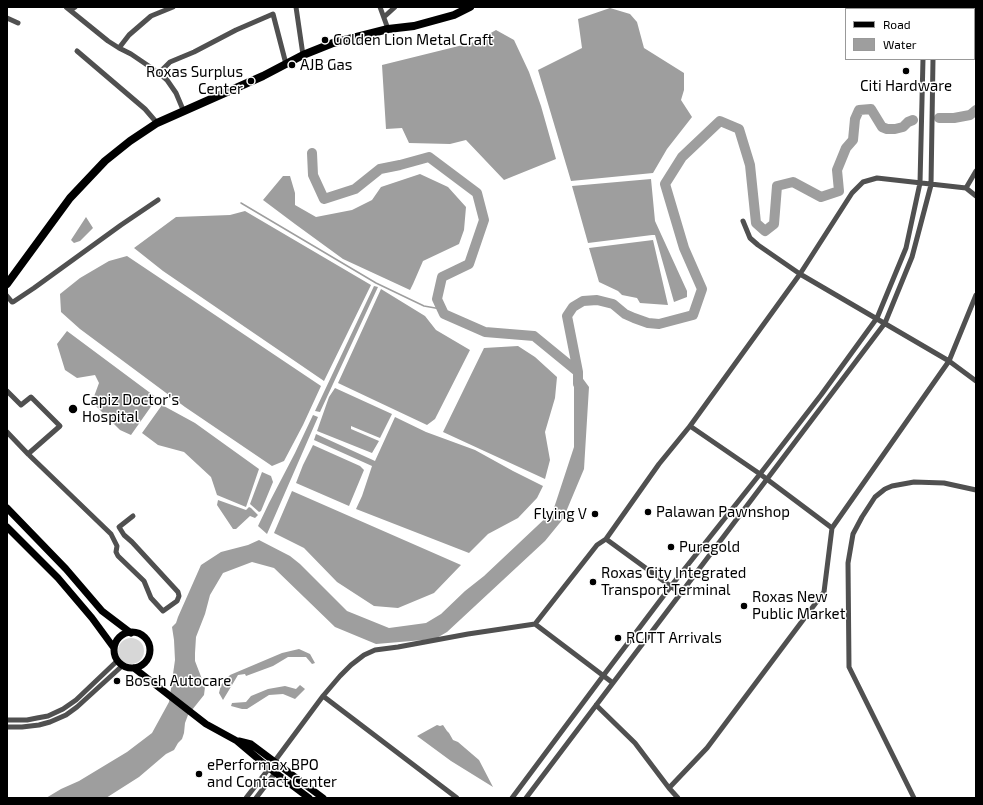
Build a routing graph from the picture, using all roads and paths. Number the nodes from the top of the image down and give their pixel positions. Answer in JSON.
{"nodes":[{"id":1,"x":75,"y":7,"type":"edge"},
{"id":2,"x":173,"y":7,"type":"edge"},
{"id":3,"x":296,"y":7,"type":"edge"},
{"id":4,"x":380,"y":7,"type":"edge"},
{"id":5,"x":396,"y":7,"type":"edge"},
{"id":6,"x":470,"y":7,"type":"edge"},
{"id":7,"x":68,"y":8,"type":"edge"},
{"id":8,"x":384,"y":17,"type":"junction"},
{"id":9,"x":7,"y":18,"type":"edge"},
{"id":10,"x":18,"y":23,"type":"dead end"},
{"id":11,"x":388,"y":29,"type":"junction"},
{"id":12,"x":119,"y":48,"type":"junction"},
{"id":13,"x":77,"y":51,"type":"dead end"},
{"id":14,"x":303,"y":55,"type":"junction"},
{"id":15,"x":923,"y":60,"type":"edge"},
{"id":16,"x":933,"y":60,"type":"edge"},
{"id":17,"x":286,"y":64,"type":"junction"},
{"id":18,"x":159,"y":72,"type":"junction"},
{"id":19,"x":184,"y":112,"type":"junction"},
{"id":20,"x":157,"y":123,"type":"junction"},
{"id":21,"x":976,"y":171,"type":"edge"},
{"id":22,"x":920,"y":183,"type":"junction"},
{"id":23,"x":931,"y":184,"type":"junction"},
{"id":24,"x":966,"y":188,"type":"junction"},
{"id":25,"x":976,"y":196,"type":"edge"},
{"id":26,"x":158,"y":200,"type":"dead end"},
{"id":27,"x":744,"y":221,"type":"dead end"},
{"id":28,"x":800,"y":274,"type":"junction"},
{"id":29,"x":7,"y":284,"type":"edge"},
{"id":30,"x":976,"y":295,"type":"edge"},
{"id":31,"x":7,"y":296,"type":"edge"},
{"id":32,"x":877,"y":318,"type":"junction"},
{"id":33,"x":885,"y":323,"type":"junction"},
{"id":34,"x":950,"y":361,"type":"junction"},
{"id":35,"x":976,"y":381,"type":"edge"},
{"id":36,"x":7,"y":391,"type":"edge"},
{"id":37,"x":690,"y":426,"type":"junction"},
{"id":38,"x":7,"y":432,"type":"edge"},
{"id":39,"x":28,"y":454,"type":"junction"},
{"id":40,"x":760,"y":474,"type":"junction"},
{"id":41,"x":767,"y":480,"type":"junction"},
{"id":42,"x":976,"y":490,"type":"edge"},
{"id":43,"x":7,"y":508,"type":"edge"},
{"id":44,"x":133,"y":516,"type":"dead end"},
{"id":45,"x":7,"y":527,"type":"edge"},
{"id":46,"x":119,"y":527,"type":"junction"},
{"id":47,"x":832,"y":528,"type":"junction"},
{"id":48,"x":111,"y":534,"type":"junction"},
{"id":49,"x":606,"y":539,"type":"junction"},
{"id":50,"x":671,"y":586,"type":"junction"},
{"id":51,"x":680,"y":593,"type":"junction"},
{"id":52,"x":535,"y":624,"type":"junction"},
{"id":53,"x":131,"y":632,"type":"junction"},
{"id":54,"x":114,"y":648,"type":"junction"},
{"id":55,"x":120,"y":663,"type":"junction"},
{"id":56,"x":134,"y":668,"type":"junction"},
{"id":57,"x":603,"y":676,"type":"junction"},
{"id":58,"x":613,"y":683,"type":"junction"},
{"id":59,"x":323,"y":696,"type":"junction"},
{"id":60,"x":596,"y":705,"type":"junction"},
{"id":61,"x":7,"y":720,"type":"edge"},
{"id":62,"x":7,"y":727,"type":"edge"},
{"id":63,"x":237,"y":741,"type":"junction"},
{"id":64,"x":274,"y":762,"type":"junction"},
{"id":65,"x":269,"y":768,"type":"junction"},
{"id":66,"x":275,"y":773,"type":"junction"},
{"id":67,"x":669,"y":788,"type":"junction"},
{"id":68,"x":246,"y":798,"type":"edge"},
{"id":69,"x":256,"y":798,"type":"edge"},
{"id":70,"x":309,"y":798,"type":"edge"},
{"id":71,"x":323,"y":798,"type":"edge"},
{"id":72,"x":457,"y":798,"type":"edge"},
{"id":73,"x":512,"y":798,"type":"edge"},
{"id":74,"x":526,"y":798,"type":"edge"},
{"id":75,"x":678,"y":798,"type":"edge"},
{"id":76,"x":914,"y":798,"type":"edge"}],
"edges":[{"from":1,"to":7,"type":"street"},
{"from":2,"to":12,"type":"street"},
{"from":3,"to":14,"type":"street"},
{"from":4,"to":8,"type":"street"},
{"from":5,"to":8,"type":"street"},
{"from":6,"to":11,"type":"highway"},
{"from":7,"to":12,"type":"street"},
{"from":8,"to":11,"type":"street"},
{"from":9,"to":10,"type":"street"},
{"from":11,"to":14,"type":"highway"},
{"from":12,"to":18,"type":"street"},
{"from":13,"to":20,"type":"street"},
{"from":14,"to":17,"type":"highway"},
{"from":15,"to":22,"type":"street"},
{"from":16,"to":23,"type":"street"},
{"from":17,"to":18,"type":"street"},
{"from":17,"to":19,"type":"highway"},
{"from":18,"to":19,"type":"street"},
{"from":19,"to":20,"type":"highway"},
{"from":20,"to":29,"type":"highway"},
{"from":21,"to":24,"type":"street"},
{"from":22,"to":23,"type":"street"},
{"from":22,"to":28,"type":"street"},
{"from":22,"to":32,"type":"street"},
{"from":23,"to":24,"type":"street"},
{"from":23,"to":33,"type":"street"},
{"from":24,"to":25,"type":"street"},
{"from":26,"to":31,"type":"street"},
{"from":27,"to":28,"type":"street"},
{"from":28,"to":32,"type":"street"},
{"from":28,"to":37,"type":"street"},
{"from":30,"to":34,"type":"street"},
{"from":32,"to":33,"type":"street"},
{"from":32,"to":40,"type":"street"},
{"from":33,"to":34,"type":"street"},
{"from":33,"to":41,"type":"street"},
{"from":34,"to":35,"type":"street"},
{"from":34,"to":47,"type":"street"},
{"from":36,"to":39,"type":"street"},
{"from":37,"to":40,"type":"street"},
{"from":37,"to":49,"type":"street"},
{"from":38,"to":39,"type":"street"},
{"from":39,"to":48,"type":"street"},
{"from":40,"to":41,"type":"street"},
{"from":40,"to":50,"type":"street"},
{"from":41,"to":47,"type":"street"},
{"from":41,"to":51,"type":"street"},
{"from":42,"to":76,"type":"street"},
{"from":43,"to":53,"type":"main road"},
{"from":44,"to":46,"type":"street"},
{"from":45,"to":54,"type":"main road"},
{"from":46,"to":48,"type":"street"},
{"from":46,"to":48,"type":"street"},
{"from":47,"to":67,"type":"street"},
{"from":49,"to":50,"type":"street"},
{"from":49,"to":52,"type":"street"},
{"from":50,"to":51,"type":"street"},
{"from":50,"to":57,"type":"street"},
{"from":51,"to":58,"type":"street"},
{"from":52,"to":57,"type":"street"},
{"from":52,"to":59,"type":"street"},
{"from":53,"to":54,"type":"main road"},
{"from":53,"to":56,"type":"main road"},
{"from":54,"to":55,"type":"main road"},
{"from":55,"to":56,"type":"main road"},
{"from":55,"to":61,"type":"street"},
{"from":55,"to":62,"type":"street"},
{"from":56,"to":63,"type":"main road"},
{"from":57,"to":58,"type":"street"},
{"from":57,"to":73,"type":"street"},
{"from":58,"to":60,"type":"street"},
{"from":59,"to":64,"type":"street"},
{"from":59,"to":72,"type":"street"},
{"from":60,"to":67,"type":"street"},
{"from":60,"to":74,"type":"street"},
{"from":63,"to":64,"type":"main road"},
{"from":63,"to":65,"type":"main road"},
{"from":64,"to":65,"type":"street"},
{"from":64,"to":71,"type":"main road"},
{"from":65,"to":66,"type":"main road"},
{"from":65,"to":68,"type":"street"},
{"from":66,"to":69,"type":"street"},
{"from":66,"to":70,"type":"main road"},
{"from":67,"to":75,"type":"street"}]}
